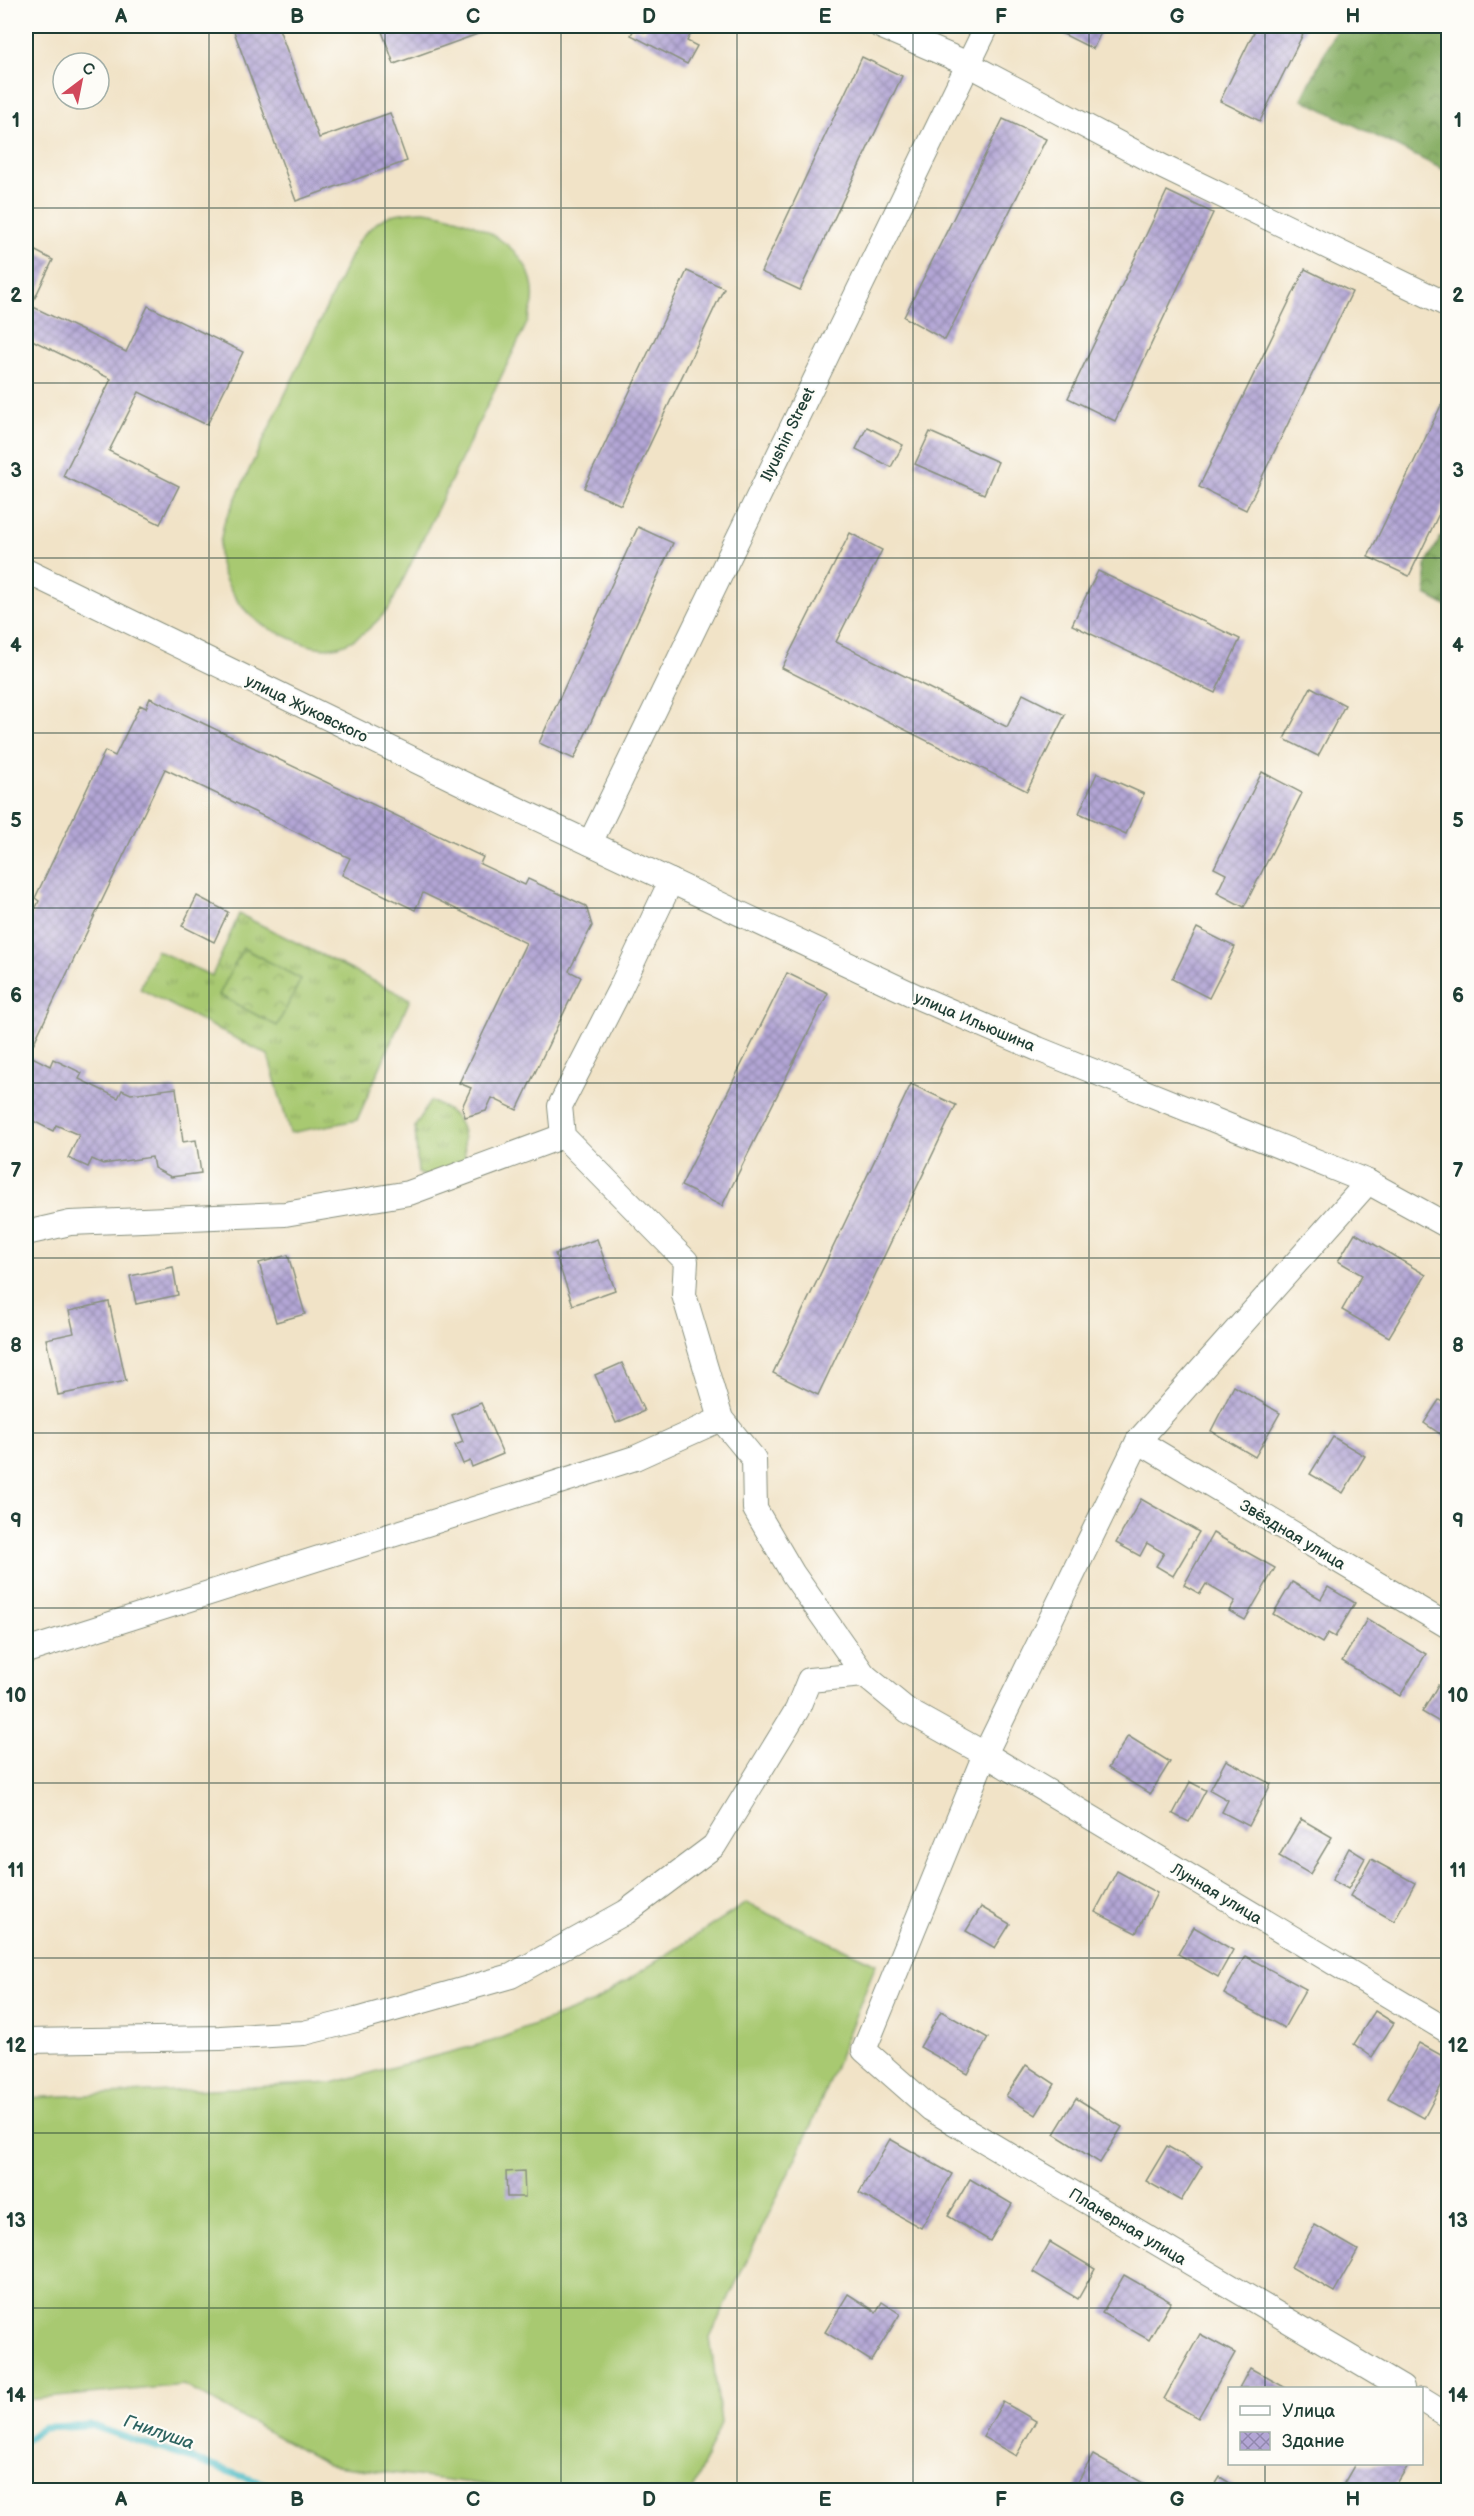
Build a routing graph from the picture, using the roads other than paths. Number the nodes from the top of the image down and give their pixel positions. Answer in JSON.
{"nodes":[{"id":1,"x":880,"y":26,"type":"edge"},
{"id":2,"x":987,"y":26,"type":"edge"},
{"id":3,"x":968,"y":64,"type":"junction"},
{"id":4,"x":1449,"y":305,"type":"edge"},
{"id":5,"x":26,"y":571,"type":"edge"},
{"id":6,"x":590,"y":843,"type":"junction"},
{"id":7,"x":671,"y":881,"type":"junction"},
{"id":8,"x":563,"y":1136,"type":"junction"},
{"id":9,"x":1368,"y":1182,"type":"junction"},
{"id":10,"x":1449,"y":1226,"type":"edge"},
{"id":11,"x":26,"y":1233,"type":"edge"},
{"id":12,"x":721,"y":1419,"type":"junction"},
{"id":13,"x":1138,"y":1441,"type":"junction"},
{"id":14,"x":1449,"y":1626,"type":"edge"},
{"id":15,"x":26,"y":1651,"type":"edge"},
{"id":16,"x":864,"y":1675,"type":"junction"},
{"id":17,"x":985,"y":1754,"type":"junction"},
{"id":18,"x":1449,"y":2031,"type":"edge"},
{"id":19,"x":26,"y":2041,"type":"edge"},
{"id":20,"x":1400,"y":2387,"type":"edge"},
{"id":21,"x":1423,"y":2401,"type":"edge"},
{"id":22,"x":1449,"y":2416,"type":"edge"}],
"edges":[{"from":1,"to":3,"type":"street"},
{"from":2,"to":3,"type":"street","name":"Ilyushin Street"},
{"from":3,"to":4,"type":"street"},
{"from":3,"to":6,"type":"street","name":"Ilyushin Street"},
{"from":5,"to":6,"type":"street","name":"улица Жуковского"},
{"from":6,"to":7,"type":"street","name":"улица Ильюшина"},
{"from":7,"to":8,"type":"street"},
{"from":7,"to":9,"type":"street","name":"улица Ильюшина"},
{"from":8,"to":11,"type":"street"},
{"from":8,"to":12,"type":"street"},
{"from":9,"to":10,"type":"street","name":"улица Ильюшина"},
{"from":9,"to":13,"type":"street"},
{"from":12,"to":15,"type":"street"},
{"from":12,"to":16,"type":"street","name":"Лунная улица"},
{"from":13,"to":14,"type":"street","name":"Звёздная улица"},
{"from":13,"to":17,"type":"street"},
{"from":16,"to":17,"type":"street","name":"Лунная улица"},
{"from":16,"to":19,"type":"street"},
{"from":17,"to":18,"type":"street","name":"Лунная улица"},
{"from":17,"to":20,"type":"street","name":"Планерная улица"},
{"from":21,"to":22,"type":"street"}]}
